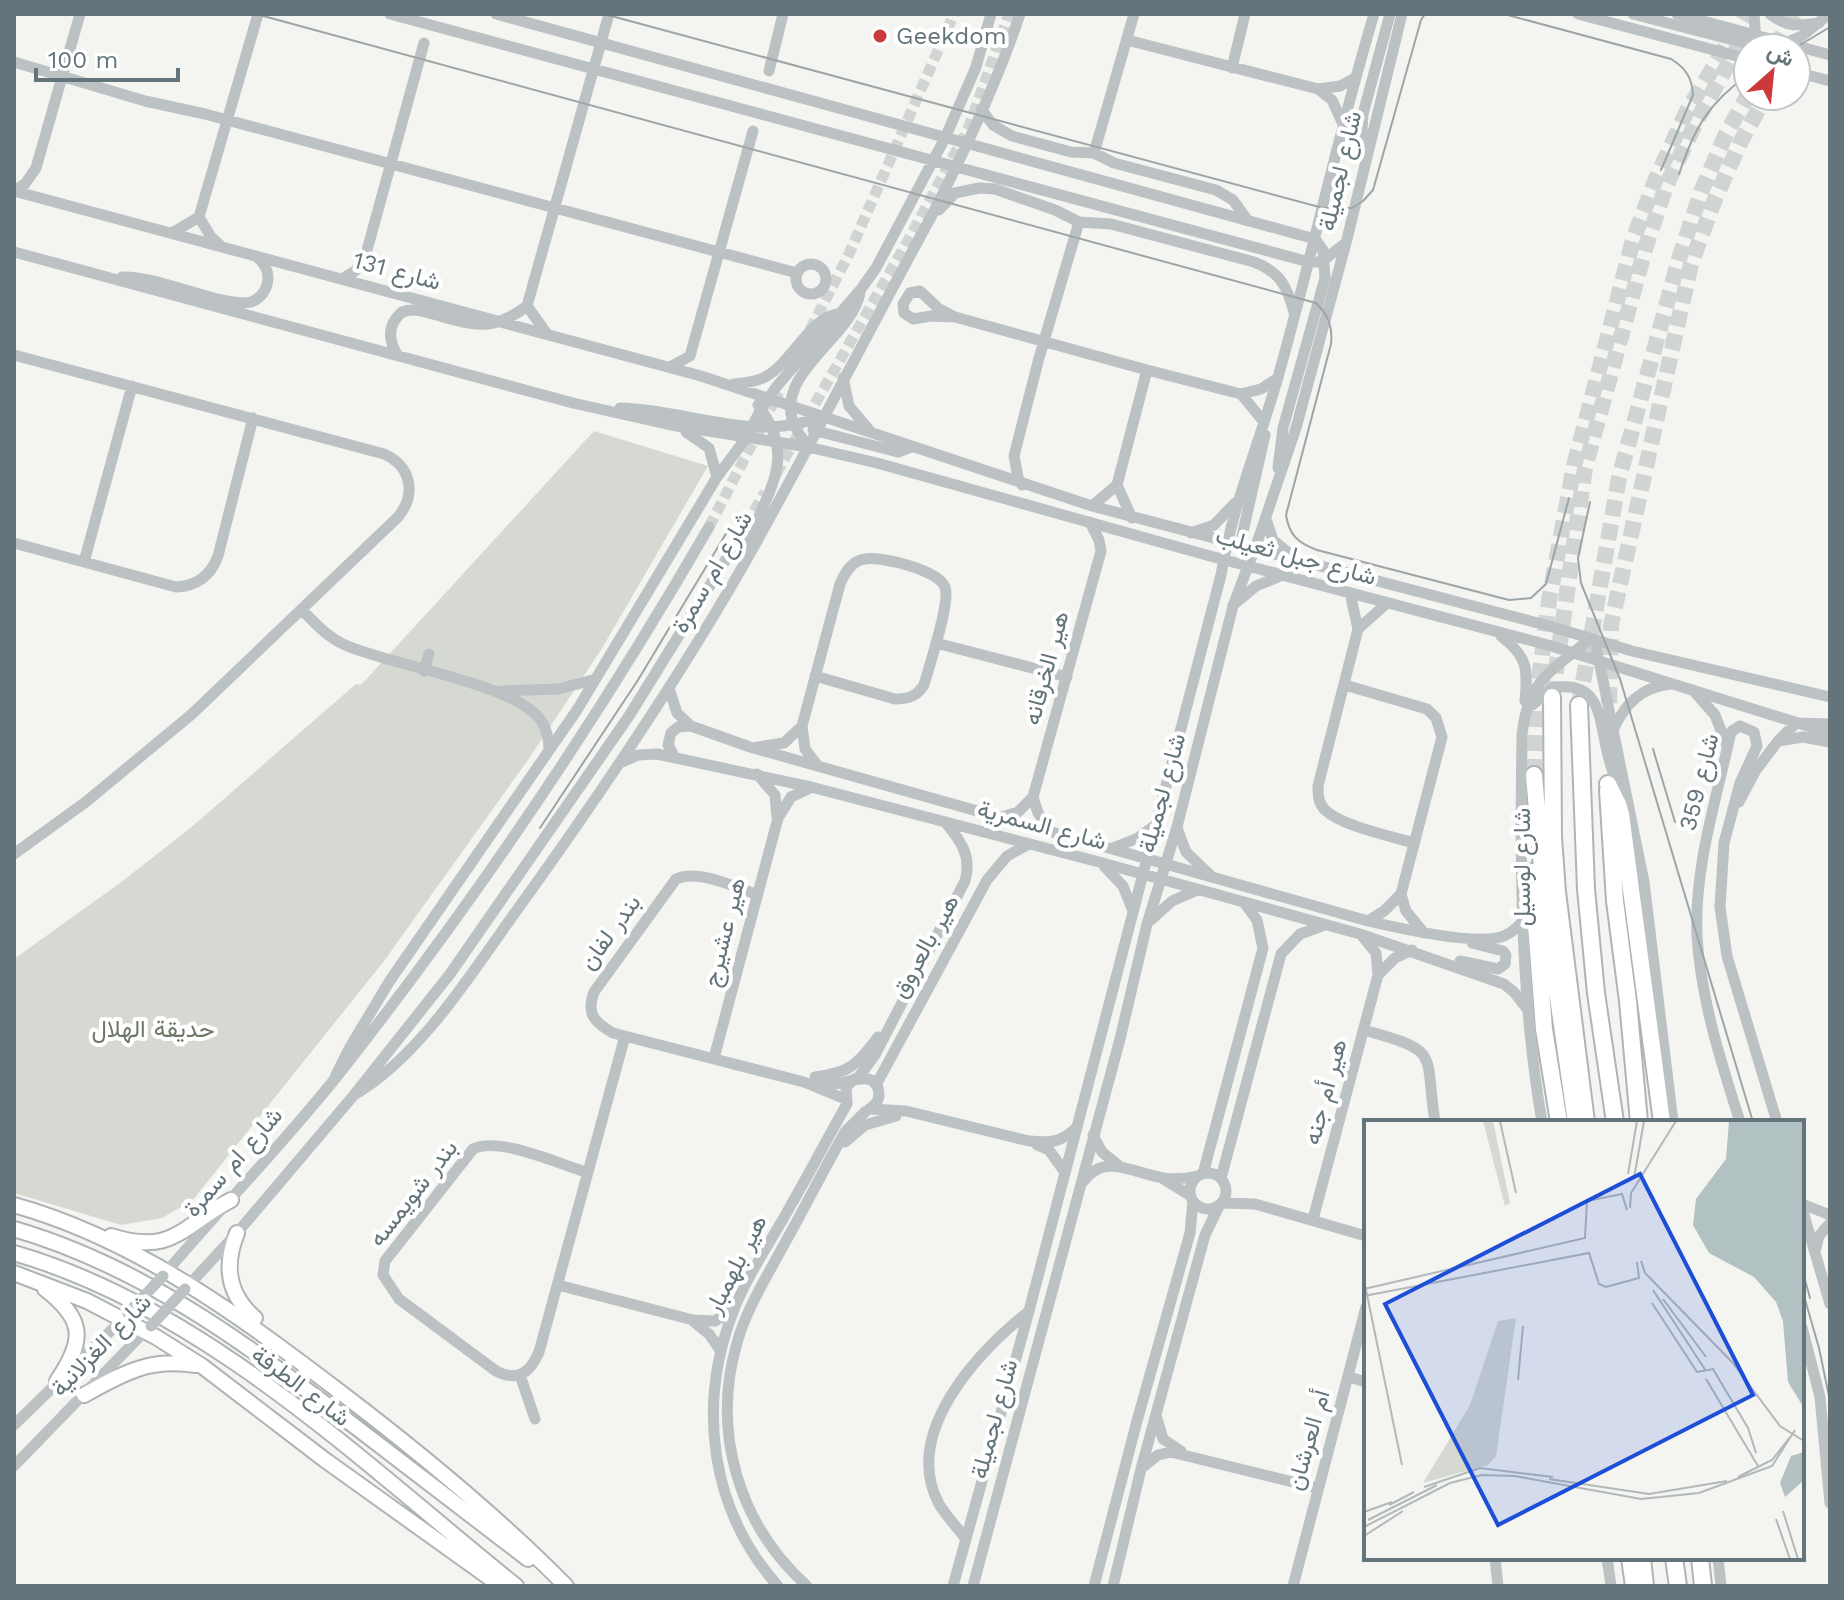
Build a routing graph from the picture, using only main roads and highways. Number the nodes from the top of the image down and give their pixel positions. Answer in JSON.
{"nodes":[{"id":1,"x":1552,"y":697,"type":"tunnel mouth"},
{"id":2,"x":1579,"y":705,"type":"tunnel mouth"},
{"id":3,"x":1559,"y":1120,"type":"edge"},
{"id":4,"x":1576,"y":1120,"type":"edge"},
{"id":5,"x":1586,"y":1120,"type":"edge"},
{"id":6,"x":1615,"y":1120,"type":"edge"},
{"id":7,"x":1639,"y":1120,"type":"edge"},
{"id":8,"x":1662,"y":1120,"type":"edge"},
{"id":9,"x":231,"y":1200,"type":"road end"},
{"id":10,"x":14,"y":1205,"type":"edge"},
{"id":11,"x":14,"y":1229,"type":"edge"},
{"id":12,"x":87,"y":1233,"type":"junction"},
{"id":13,"x":237,"y":1233,"type":"road end"},
{"id":14,"x":14,"y":1253,"type":"edge"},
{"id":15,"x":14,"y":1273,"type":"edge"},
{"id":16,"x":35,"y":1281,"type":"junction"},
{"id":17,"x":279,"y":1345,"type":"junction"},
{"id":18,"x":202,"y":1366,"type":"junction"},
{"id":19,"x":57,"y":1381,"type":"road end"},
{"id":20,"x":84,"y":1395,"type":"road end"},
{"id":21,"x":1630,"y":1560,"type":"edge"},
{"id":22,"x":1642,"y":1560,"type":"edge"},
{"id":23,"x":1674,"y":1560,"type":"edge"},
{"id":24,"x":1700,"y":1560,"type":"edge"},
{"id":25,"x":501,"y":1586,"type":"edge"},
{"id":26,"x":516,"y":1586,"type":"edge"},
{"id":27,"x":564,"y":1586,"type":"edge"},
{"id":28,"x":1634,"y":1586,"type":"edge"},
{"id":29,"x":1645,"y":1586,"type":"edge"},
{"id":30,"x":1678,"y":1586,"type":"edge"},
{"id":31,"x":1703,"y":1586,"type":"edge"}],
"edges":[{"from":1,"to":5,"type":"highway","name":"شارع لوسيل"},
{"from":2,"to":6,"type":"highway"},
{"from":3,"to":4,"type":"highway"},
{"from":7,"to":8,"type":"highway"},
{"from":9,"to":12,"type":"main road"},
{"from":10,"to":12,"type":"main road"},
{"from":11,"to":27,"type":"main road","name":"شارع الطرفة"},
{"from":12,"to":17,"type":"main road"},
{"from":13,"to":17,"type":"main road"},
{"from":14,"to":26,"type":"main road","name":"شارع الطرفة"},
{"from":15,"to":16,"type":"main road"},
{"from":16,"to":18,"type":"main road"},
{"from":16,"to":19,"type":"main road"},
{"from":17,"to":27,"type":"main road"},
{"from":18,"to":20,"type":"main road"},
{"from":18,"to":25,"type":"main road"},
{"from":21,"to":28,"type":"highway"},
{"from":22,"to":29,"type":"highway"},
{"from":23,"to":30,"type":"highway"},
{"from":24,"to":31,"type":"highway"}]}
